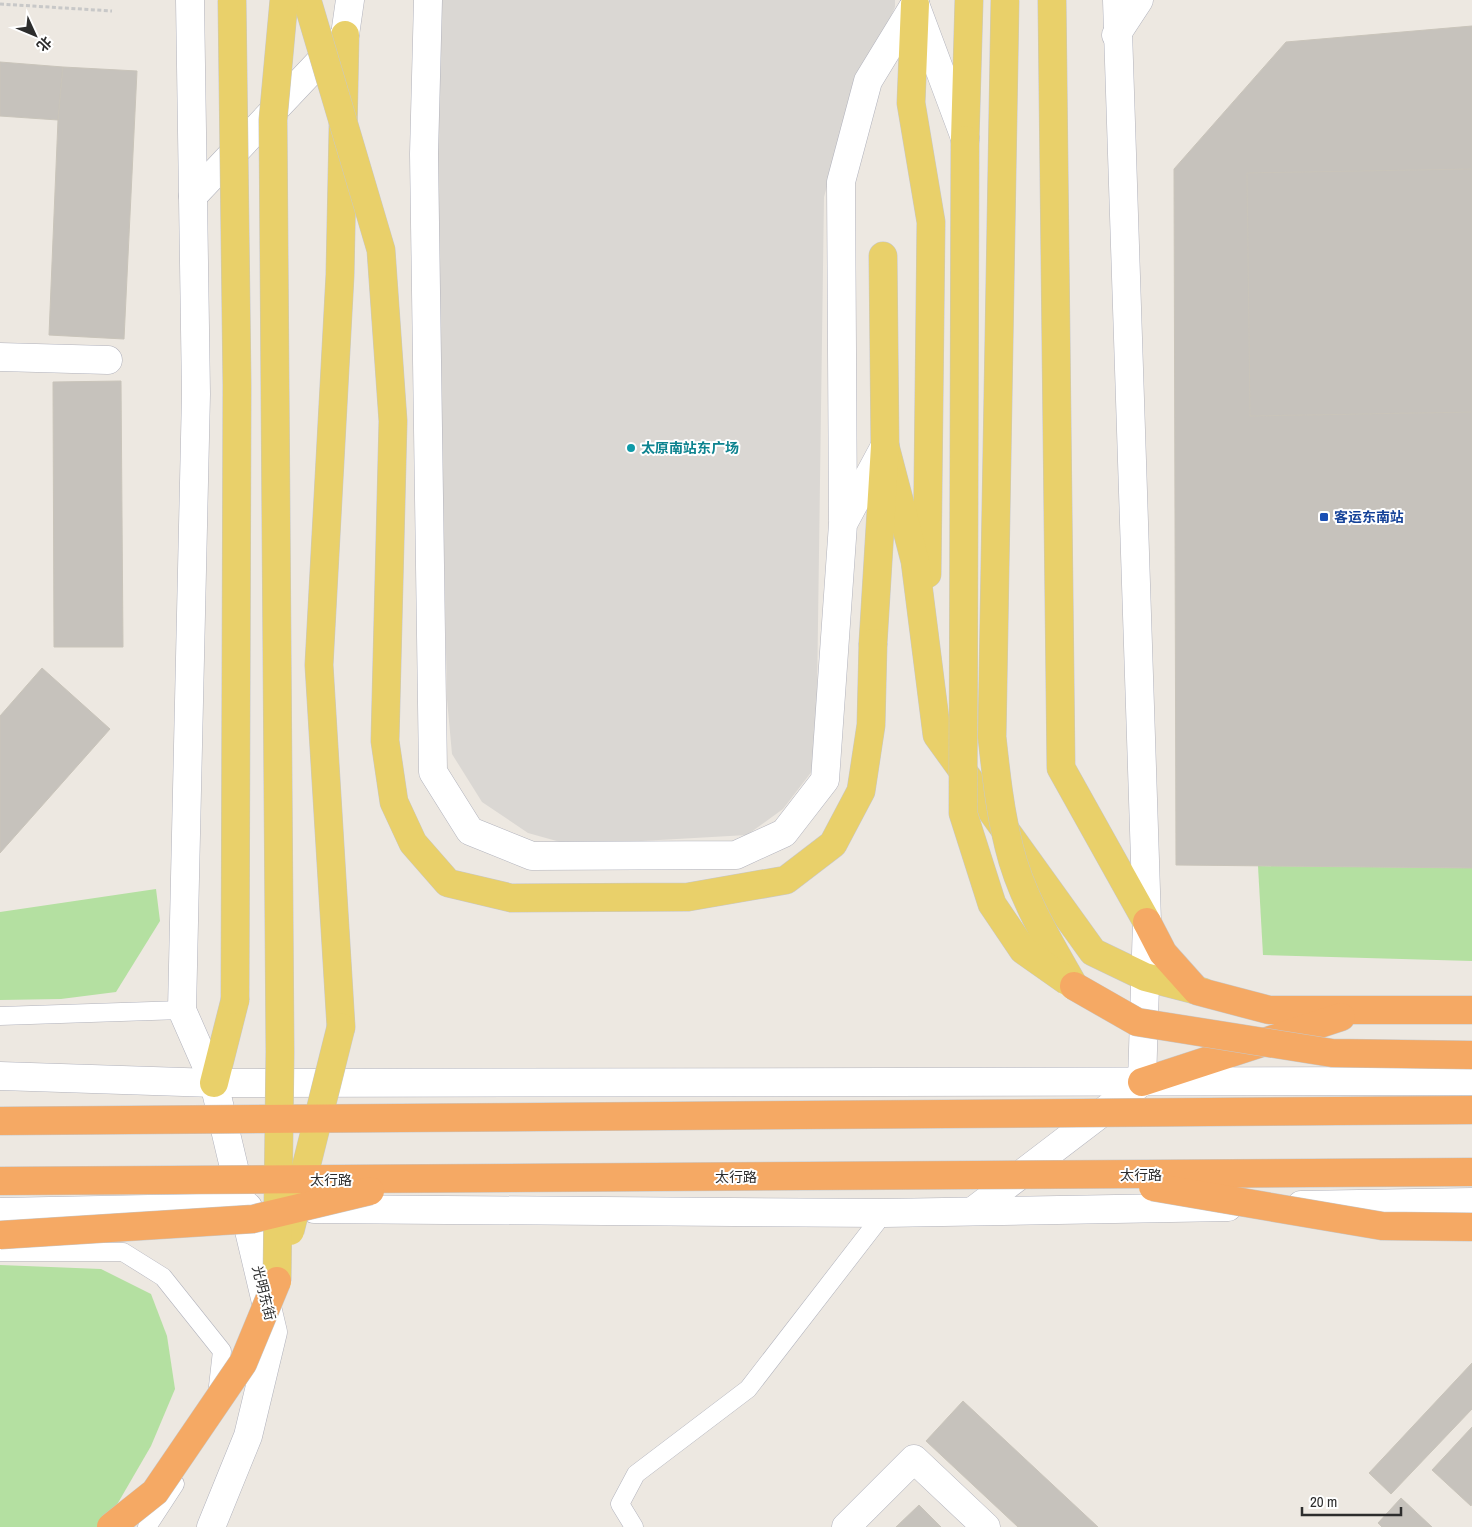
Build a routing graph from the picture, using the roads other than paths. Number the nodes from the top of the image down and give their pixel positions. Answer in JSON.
{"nodes":[{"id":1,"x":170,"y":0,"type":"edge"},
{"id":2,"x":232,"y":0,"type":"edge"},
{"id":3,"x":284,"y":0,"type":"edge"},
{"id":4,"x":307,"y":0,"type":"edge"},
{"id":5,"x":350,"y":0,"type":"edge"},
{"id":6,"x":428,"y":0,"type":"edge"},
{"id":7,"x":969,"y":0,"type":"edge"},
{"id":8,"x":1005,"y":0,"type":"edge"},
{"id":9,"x":1052,"y":0,"type":"edge"},
{"id":10,"x":1117,"y":0,"type":"edge"},
{"id":11,"x":1139,"y":0,"type":"edge"},
{"id":12,"x":915,"y":2,"type":"edge"},
{"id":13,"x":190,"y":12,"type":"edge"},
{"id":14,"x":345,"y":35,"type":"junction"},
{"id":15,"x":1116,"y":35,"type":"junction"},
{"id":16,"x":965,"y":140,"type":"junction"},
{"id":17,"x":193,"y":196,"type":"junction"},
{"id":18,"x":883,"y":256,"type":"dead end"},
{"id":19,"x":0,"y":357,"type":"edge"},
{"id":20,"x":108,"y":360,"type":"dead end"},
{"id":21,"x":885,"y":446,"type":"junction"},
{"id":22,"x":843,"y":524,"type":"junction"},
{"id":23,"x":926,"y":645,"type":"junction"},
{"id":24,"x":1147,"y":922,"type":"junction"},
{"id":25,"x":1145,"y":977,"type":"junction"},
{"id":26,"x":1074,"y":986,"type":"junction"},
{"id":27,"x":1203,"y":992,"type":"junction"},
{"id":28,"x":182,"y":1010,"type":"junction"},
{"id":29,"x":1364,"y":1010,"type":"junction"},
{"id":30,"x":1472,"y":1010,"type":"edge"},
{"id":31,"x":0,"y":1016,"type":"edge"},
{"id":32,"x":1472,"y":1055,"type":"edge"},
{"id":33,"x":0,"y":1076,"type":"edge"},
{"id":34,"x":1142,"y":1082,"type":"junction"},
{"id":35,"x":1472,"y":1082,"type":"edge"},
{"id":36,"x":214,"y":1083,"type":"junction"},
{"id":37,"x":1472,"y":1110,"type":"edge"},
{"id":38,"x":0,"y":1121,"type":"edge"},
{"id":39,"x":1472,"y":1172,"type":"edge"},
{"id":40,"x":1082,"y":1175,"type":"junction"},
{"id":41,"x":416,"y":1180,"type":"junction"},
{"id":42,"x":0,"y":1181,"type":"edge"},
{"id":43,"x":1472,"y":1202,"type":"edge"},
{"id":44,"x":243,"y":1207,"type":"junction"},
{"id":45,"x":973,"y":1211,"type":"junction"},
{"id":46,"x":0,"y":1212,"type":"edge"},
{"id":47,"x":884,"y":1213,"type":"junction"},
{"id":48,"x":1472,"y":1227,"type":"edge"},
{"id":49,"x":0,"y":1236,"type":"edge"},
{"id":50,"x":0,"y":1252,"type":"edge"},
{"id":51,"x":277,"y":1281,"type":"junction"},
{"id":52,"x":111,"y":1527,"type":"edge"},
{"id":53,"x":147,"y":1527,"type":"edge"},
{"id":54,"x":211,"y":1527,"type":"edge"},
{"id":55,"x":634,"y":1527,"type":"edge"},
{"id":56,"x":846,"y":1527,"type":"edge"},
{"id":57,"x":986,"y":1527,"type":"edge"}],
"edges":[{"from":1,"to":13,"type":"main road"},
{"from":2,"to":36,"type":"main road","bridge":true},
{"from":3,"to":51,"type":"main road","bridge":true},
{"from":4,"to":21,"type":"main road","bridge":true},
{"from":5,"to":14,"type":"main road"},
{"from":6,"to":22,"type":"main road"},
{"from":7,"to":16,"type":"main road"},
{"from":8,"to":26,"type":"main road","bridge":true},
{"from":9,"to":24,"type":"main road"},
{"from":10,"to":15,"type":"main road"},
{"from":11,"to":15,"type":"main road"},
{"from":12,"to":16,"type":"main road"},
{"from":12,"to":22,"type":"main road"},
{"from":12,"to":23,"type":"main road"},
{"from":13,"to":17,"type":"main road"},
{"from":14,"to":17,"type":"main road"},
{"from":14,"to":51,"type":"main road","bridge":true},
{"from":15,"to":24,"type":"main road"},
{"from":16,"to":26,"type":"main road","bridge":true},
{"from":17,"to":28,"type":"main road"},
{"from":18,"to":21,"type":"main road"},
{"from":19,"to":20,"type":"main road"},
{"from":21,"to":22,"type":"main road"},
{"from":21,"to":23,"type":"main road"},
{"from":23,"to":25,"type":"main road"},
{"from":24,"to":25,"type":"main road"},
{"from":24,"to":27,"type":"highway"},
{"from":25,"to":27,"type":"main road"},
{"from":25,"to":34,"type":"main road"},
{"from":26,"to":32,"type":"highway","bridge":true},
{"from":27,"to":29,"type":"highway"},
{"from":28,"to":31,"type":"lane"},
{"from":28,"to":36,"type":"main road","name":"光明东街"},
{"from":29,"to":30,"type":"highway"},
{"from":29,"to":34,"type":"highway","bridge":true},
{"from":33,"to":36,"type":"main road"},
{"from":34,"to":35,"type":"main road"},
{"from":34,"to":36,"type":"main road"},
{"from":34,"to":45,"type":"main road"},
{"from":36,"to":44,"type":"main road","name":"光明东街"},
{"from":37,"to":38,"type":"highway","bridge":true},
{"from":39,"to":40,"type":"highway","name":"太行路","bridge":true},
{"from":40,"to":41,"type":"highway","name":"太行路","bridge":true},
{"from":40,"to":48,"type":"highway","bridge":true},
{"from":41,"to":42,"type":"highway","name":"太行路","bridge":true},
{"from":41,"to":49,"type":"highway","bridge":true},
{"from":43,"to":45,"type":"main road"},
{"from":44,"to":46,"type":"main road"},
{"from":44,"to":47,"type":"main road"},
{"from":44,"to":54,"type":"main road","name":"光明东街"},
{"from":45,"to":47,"type":"main road"},
{"from":47,"to":55,"type":"lane"},
{"from":50,"to":53,"type":"lane"},
{"from":51,"to":52,"type":"highway","bridge":true},
{"from":56,"to":57,"type":"main road"}]}
